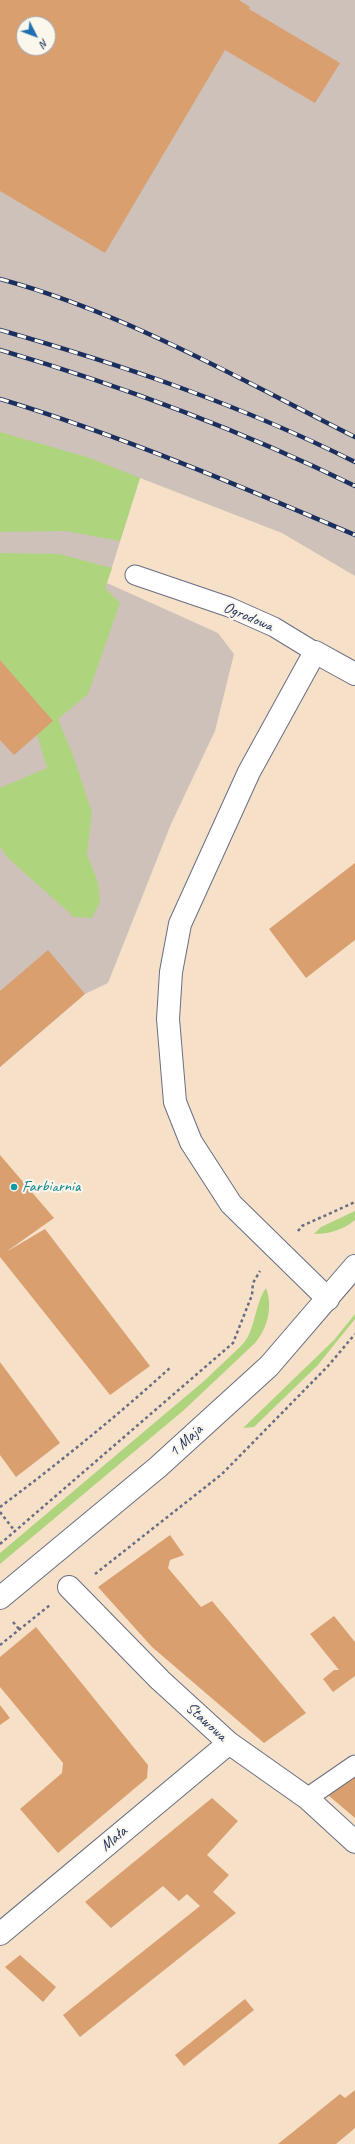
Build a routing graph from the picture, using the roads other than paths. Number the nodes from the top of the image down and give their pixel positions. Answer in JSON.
{"nodes":[{"id":1,"x":135,"y":575,"type":"dead end"},
{"id":2,"x":315,"y":652,"type":"junction"},
{"id":3,"x":355,"y":674,"type":"edge"},
{"id":4,"x":355,"y":1266,"type":"edge"},
{"id":5,"x":328,"y":1298,"type":"junction"},
{"id":6,"x":70,"y":1587,"type":"dead end"},
{"id":7,"x":0,"y":1598,"type":"edge"},
{"id":8,"x":229,"y":1743,"type":"junction"},
{"id":9,"x":355,"y":1765,"type":"edge"},
{"id":10,"x":307,"y":1798,"type":"junction"},
{"id":11,"x":355,"y":1842,"type":"edge"},
{"id":12,"x":0,"y":1934,"type":"edge"}],
"edges":[{"from":1,"to":2,"type":"lane","name":"Ogrodowa"},
{"from":2,"to":3,"type":"street","name":"Ogrodowa"},
{"from":2,"to":5,"type":"street"},
{"from":4,"to":5,"type":"street","name":"1 Maja"},
{"from":5,"to":7,"type":"street","name":"1 Maja"},
{"from":6,"to":8,"type":"street","name":"Stawowa"},
{"from":8,"to":10,"type":"street","name":"Stawowa"},
{"from":8,"to":12,"type":"street","name":"Mała"},
{"from":9,"to":10,"type":"lane"},
{"from":10,"to":11,"type":"street","name":"Stawowa"}]}
